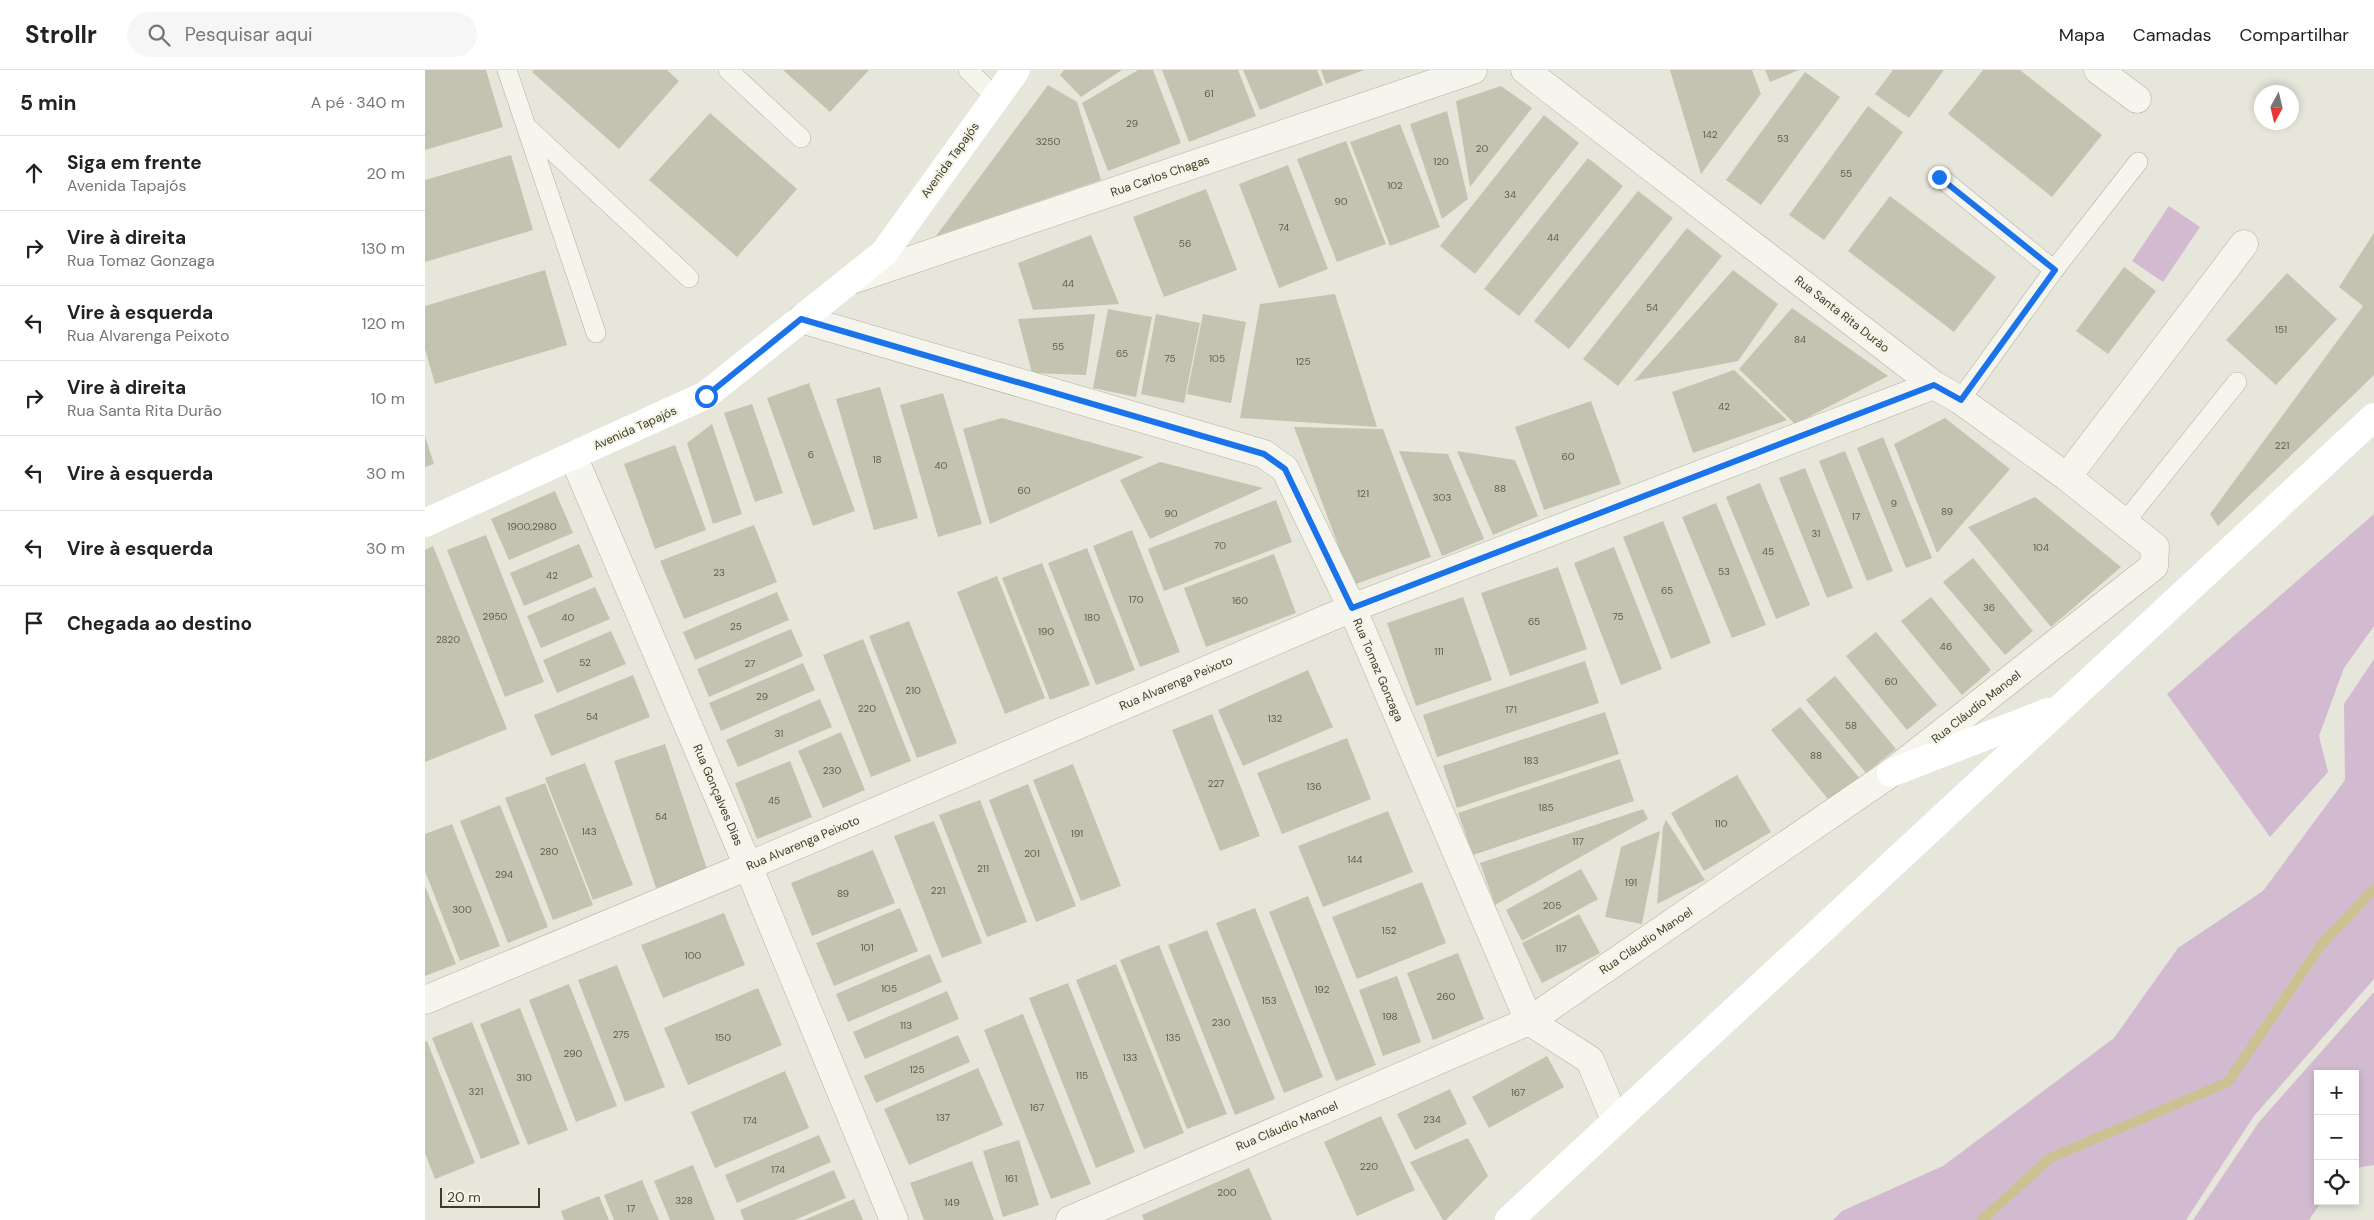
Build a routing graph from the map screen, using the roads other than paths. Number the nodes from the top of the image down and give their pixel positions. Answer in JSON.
{"nodes":[{"id":1,"x":507,"y":70,"type":"edge"},
{"id":2,"x":728,"y":70,"type":"edge"},
{"id":3,"x":968,"y":70,"type":"edge"},
{"id":4,"x":1015,"y":70,"type":"edge"},
{"id":5,"x":1473,"y":70,"type":"edge"},
{"id":6,"x":1525,"y":70,"type":"edge"},
{"id":7,"x":2098,"y":70,"type":"edge"},
{"id":8,"x":995,"y":97,"type":"junction"},
{"id":9,"x":2137,"y":99,"type":"dead end"},
{"id":10,"x":528,"y":128,"type":"junction"},
{"id":11,"x":801,"y":138,"type":"dead end"},
{"id":12,"x":2139,"y":162,"type":"dead end"},
{"id":13,"x":1939,"y":177,"type":"dead end"},
{"id":14,"x":2245,"y":244,"type":"dead end"},
{"id":15,"x":2055,"y":270,"type":"junction"},
{"id":16,"x":689,"y":278,"type":"dead end"},
{"id":17,"x":847,"y":282,"type":"junction"},
{"id":18,"x":801,"y":319,"type":"junction"},
{"id":19,"x":596,"y":333,"type":"dead end"},
{"id":20,"x":2237,"y":382,"type":"dead end"},
{"id":21,"x":1934,"y":385,"type":"junction"},
{"id":22,"x":1961,"y":400,"type":"junction"},
{"id":23,"x":2374,"y":417,"type":"edge"},
{"id":24,"x":573,"y":456,"type":"junction"},
{"id":25,"x":2067,"y":477,"type":"junction"},
{"id":26,"x":2125,"y":522,"type":"junction"},
{"id":27,"x":425,"y":523,"type":"edge"},
{"id":28,"x":2156,"y":556,"type":"joint"},
{"id":29,"x":1352,"y":608,"type":"junction"},
{"id":30,"x":2061,"y":707,"type":"junction"},
{"id":31,"x":1891,"y":773,"type":"junction"},
{"id":32,"x":748,"y":866,"type":"junction"},
{"id":33,"x":425,"y":1000,"type":"edge"},
{"id":34,"x":1529,"y":1021,"type":"junction"},
{"id":35,"x":1615,"y":1120,"type":"junction"},
{"id":36,"x":894,"y":1220,"type":"edge"},
{"id":37,"x":1070,"y":1220,"type":"edge"},
{"id":38,"x":1509,"y":1220,"type":"edge"}],
"edges":[{"from":1,"to":10,"type":"lane"},
{"from":2,"to":11,"type":"lane"},
{"from":3,"to":8,"type":"lane"},
{"from":4,"to":8,"type":"main road","name":"Avenida Tapajós"},
{"from":5,"to":17,"type":"street","name":"Rua Carlos Chagas"},
{"from":6,"to":21,"type":"street","name":"Rua Santa Rita Durão"},
{"from":7,"to":9,"type":"street"},
{"from":8,"to":17,"type":"main road","name":"Avenida Tapajós"},
{"from":10,"to":16,"type":"lane"},
{"from":10,"to":19,"type":"lane"},
{"from":12,"to":15,"type":"lane"},
{"from":13,"to":15,"type":"lane"},
{"from":14,"to":25,"type":"street"},
{"from":15,"to":22,"type":"lane"},
{"from":17,"to":18,"type":"main road","name":"Avenida Tapajós"},
{"from":18,"to":24,"type":"main road","name":"Avenida Tapajós"},
{"from":18,"to":29,"type":"street","name":"Rua Tomaz Gonzaga"},
{"from":20,"to":26,"type":"lane"},
{"from":21,"to":22,"type":"street","name":"Rua Santa Rita Durão"},
{"from":21,"to":29,"type":"street","name":"Rua Alvarenga Peixoto"},
{"from":22,"to":25,"type":"street","name":"Rua Santa Rita Durão"},
{"from":23,"to":30,"type":"main road"},
{"from":24,"to":27,"type":"main road","name":"Avenida Tapajós"},
{"from":24,"to":32,"type":"street","name":"Rua Gonçalves Dias"},
{"from":25,"to":26,"type":"street","name":"Rua Santa Rita Durão"},
{"from":26,"to":28,"type":"street","name":"Rua Santa Rita Durão"},
{"from":28,"to":31,"type":"street","name":"Rua Cláudio Manoel"},
{"from":29,"to":32,"type":"street","name":"Rua Alvarenga Peixoto"},
{"from":29,"to":34,"type":"street","name":"Rua Tomaz Gonzaga"},
{"from":30,"to":31,"type":"main road"},
{"from":30,"to":35,"type":"main road"},
{"from":31,"to":34,"type":"street","name":"Rua Cláudio Manoel"},
{"from":32,"to":33,"type":"street","name":"Rua Alvarenga Peixoto"},
{"from":32,"to":36,"type":"street","name":"Rua Gonçalves Dias"},
{"from":34,"to":35,"type":"street"},
{"from":34,"to":37,"type":"street","name":"Rua Cláudio Manoel"},
{"from":35,"to":38,"type":"main road"}]}
